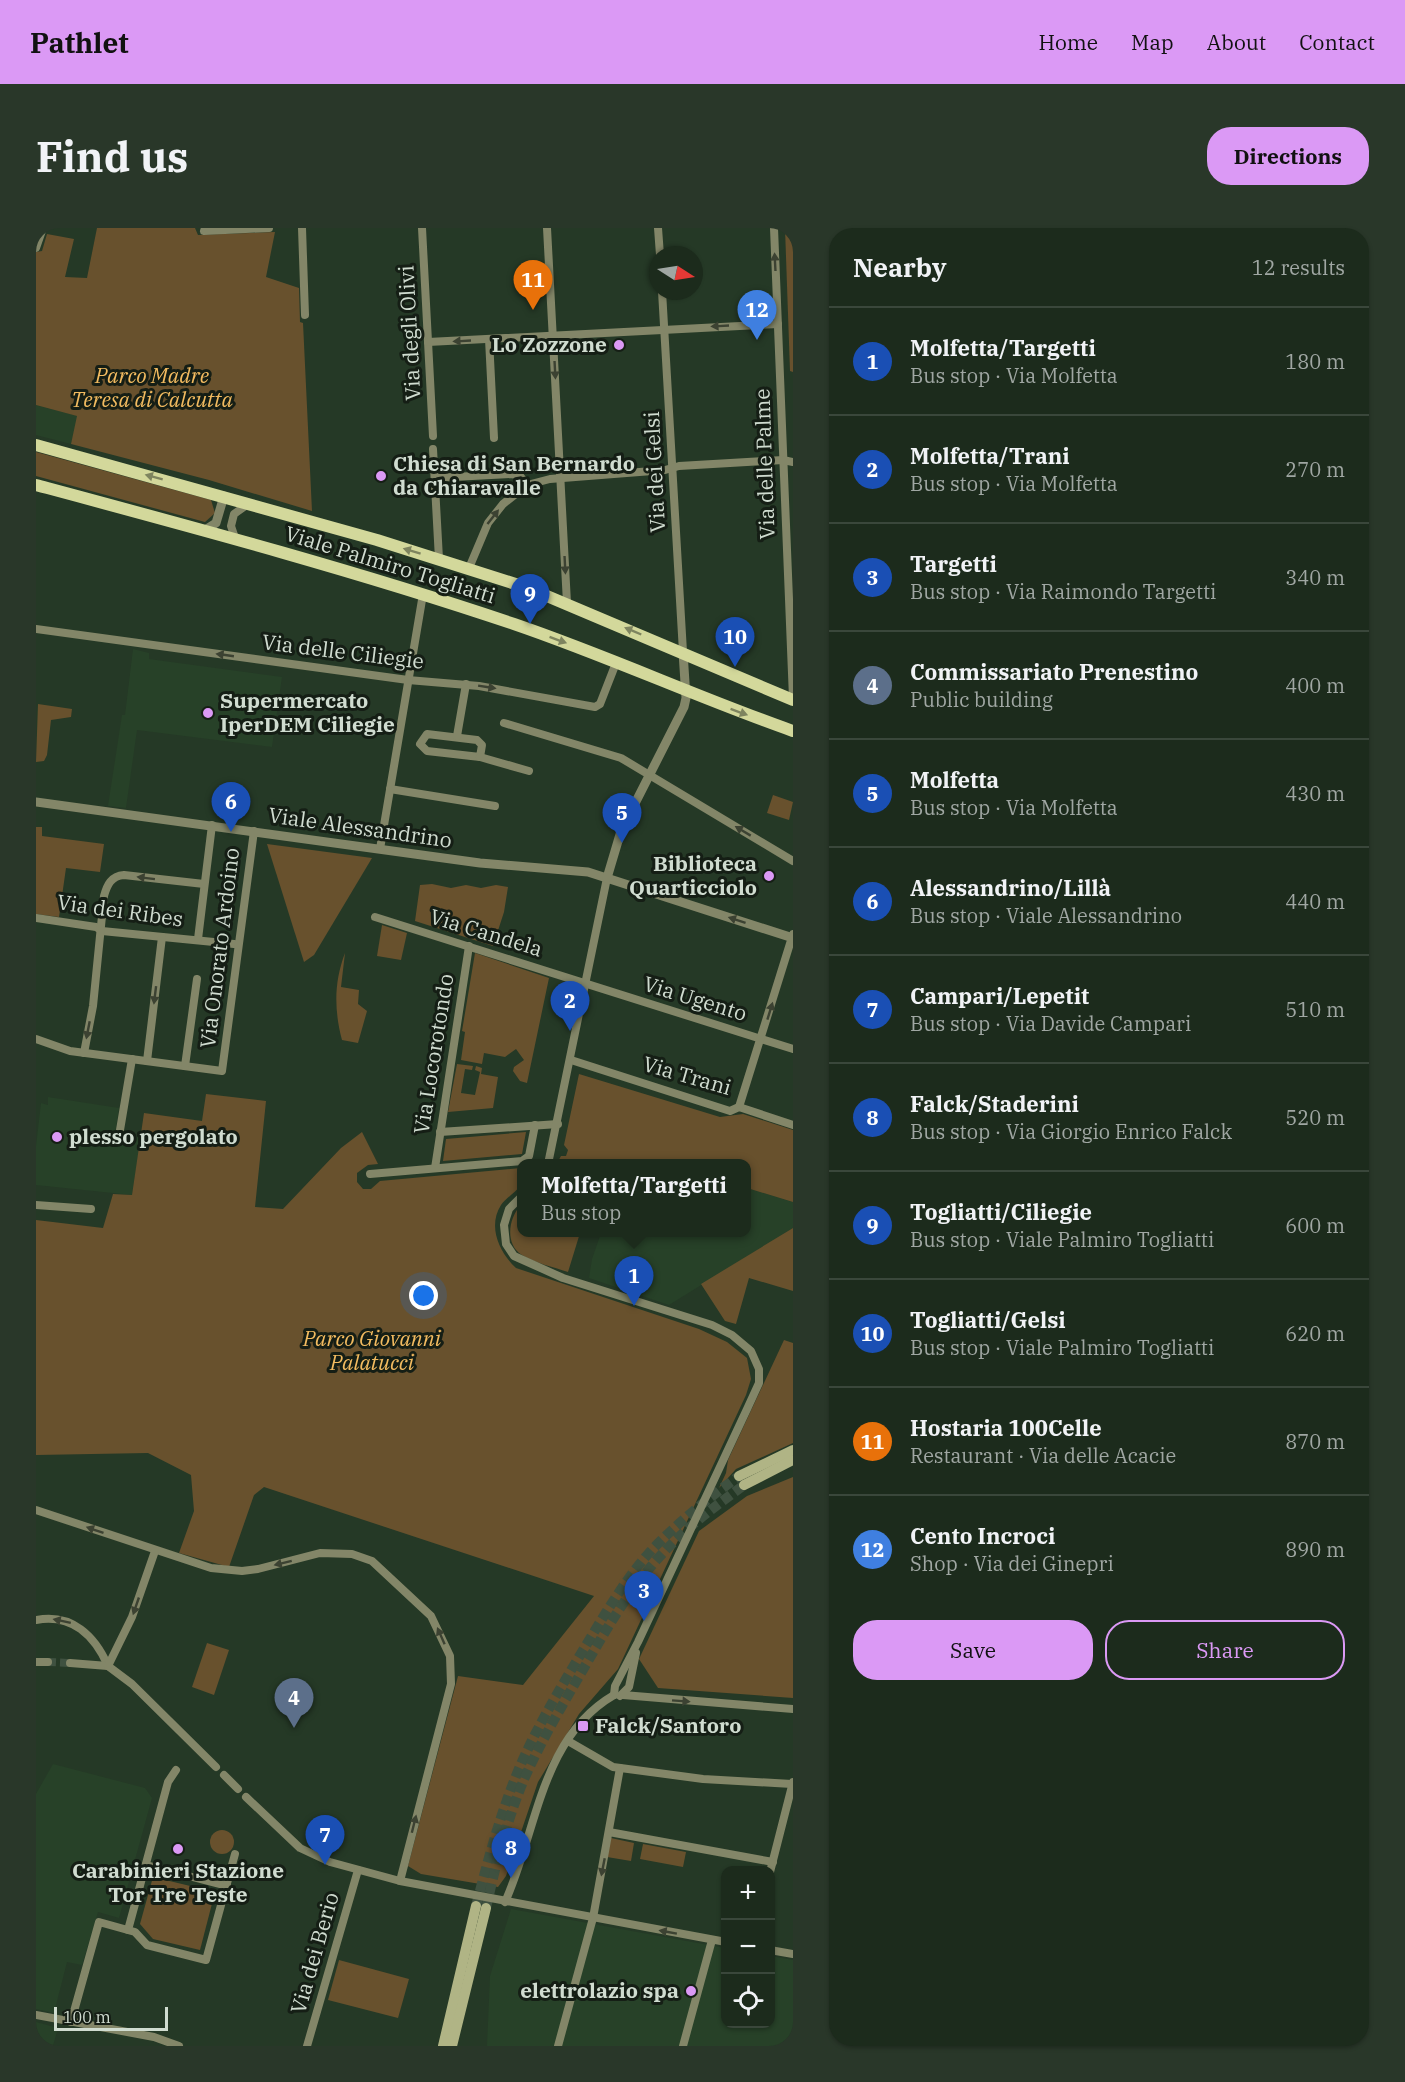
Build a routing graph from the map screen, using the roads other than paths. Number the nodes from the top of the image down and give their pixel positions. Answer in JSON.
{"nodes":[{"id":1,"x":43,"y":228,"type":"edge"},
{"id":2,"x":269,"y":228,"type":"edge"},
{"id":3,"x":302,"y":228,"type":"edge"},
{"id":4,"x":422,"y":228,"type":"edge"},
{"id":5,"x":547,"y":228,"type":"edge"},
{"id":6,"x":658,"y":228,"type":"edge"},
{"id":7,"x":774,"y":228,"type":"edge"},
{"id":8,"x":204,"y":230,"type":"edge"},
{"id":9,"x":659,"y":246,"type":"edge"},
{"id":10,"x":36,"y":248,"type":"edge"},
{"id":11,"x":663,"y":300,"type":"edge"},
{"id":12,"x":305,"y":315,"type":"dead end"},
{"id":13,"x":778,"y":324,"type":"junction"},
{"id":14,"x":665,"y":329,"type":"junction"},
{"id":15,"x":553,"y":335,"type":"junction"},
{"id":16,"x":489,"y":339,"type":"junction"},
{"id":17,"x":428,"y":342,"type":"junction"},
{"id":18,"x":433,"y":436,"type":"dead end"},
{"id":19,"x":494,"y":438,"type":"dead end"},
{"id":20,"x":36,"y":445,"type":"edge"},
{"id":21,"x":433,"y":449,"type":"dead end"},
{"id":22,"x":783,"y":460,"type":"junction"},
{"id":23,"x":793,"y":462,"type":"edge"},
{"id":24,"x":672,"y":467,"type":"junction"},
{"id":25,"x":435,"y":478,"type":"junction"},
{"id":26,"x":560,"y":479,"type":"junction"},
{"id":27,"x":36,"y":484,"type":"edge"},
{"id":28,"x":527,"y":485,"type":"junction"},
{"id":29,"x":224,"y":496,"type":"junction"},
{"id":30,"x":249,"y":503,"type":"junction"},
{"id":31,"x":205,"y":530,"type":"junction"},
{"id":32,"x":235,"y":538,"type":"junction"},
{"id":33,"x":438,"y":554,"type":"junction"},
{"id":34,"x":471,"y":563,"type":"junction"},
{"id":35,"x":423,"y":594,"type":"junction"},
{"id":36,"x":567,"y":603,"type":"junction"},
{"id":37,"x":36,"y":629,"type":"edge"},
{"id":38,"x":682,"y":652,"type":"junction"},
{"id":39,"x":616,"y":663,"type":"junction"},
{"id":40,"x":408,"y":680,"type":"junction"},
{"id":41,"x":466,"y":684,"type":"junction"},
{"id":42,"x":686,"y":692,"type":"junction"},
{"id":43,"x":793,"y":699,"type":"edge"},
{"id":44,"x":504,"y":723,"type":"dead end"},
{"id":45,"x":793,"y":731,"type":"edge"},
{"id":46,"x":458,"y":736,"type":"junction"},
{"id":47,"x":480,"y":757,"type":"junction"},
{"id":48,"x":529,"y":771,"type":"dead end"},
{"id":49,"x":651,"y":776,"type":"junction"},
{"id":50,"x":390,"y":789,"type":"junction"},
{"id":51,"x":36,"y":802,"type":"edge"},
{"id":52,"x":495,"y":806,"type":"dead end"},
{"id":53,"x":212,"y":825,"type":"junction"},
{"id":54,"x":254,"y":831,"type":"junction"},
{"id":55,"x":380,"y":849,"type":"junction"},
{"id":56,"x":793,"y":861,"type":"edge"},
{"id":57,"x":607,"y":878,"type":"junction"},
{"id":58,"x":204,"y":884,"type":"junction"},
{"id":59,"x":375,"y":917,"type":"dead end"},
{"id":60,"x":36,"y":918,"type":"edge"},
{"id":61,"x":102,"y":931,"type":"junction"},
{"id":62,"x":793,"y":936,"type":"edge"},
{"id":63,"x":162,"y":937,"type":"junction"},
{"id":64,"x":198,"y":939,"type":"junction"},
{"id":65,"x":234,"y":944,"type":"dead end"},
{"id":66,"x":469,"y":946,"type":"junction"},
{"id":67,"x":197,"y":979,"type":"dead end"},
{"id":68,"x":586,"y":983,"type":"junction"},
{"id":69,"x":36,"y":1039,"type":"edge"},
{"id":70,"x":761,"y":1039,"type":"junction"},
{"id":71,"x":793,"y":1049,"type":"edge"},
{"id":72,"x":84,"y":1053,"type":"junction"},
{"id":73,"x":132,"y":1059,"type":"junction"},
{"id":74,"x":571,"y":1060,"type":"junction"},
{"id":75,"x":147,"y":1061,"type":"junction"},
{"id":76,"x":186,"y":1066,"type":"junction"},
{"id":77,"x":739,"y":1107,"type":"junction"},
{"id":78,"x":558,"y":1124,"type":"junction"},
{"id":79,"x":535,"y":1125,"type":"junction"},
{"id":80,"x":793,"y":1125,"type":"edge"},
{"id":81,"x":120,"y":1130,"type":"dead end"},
{"id":82,"x":441,"y":1132,"type":"junction"},
{"id":83,"x":526,"y":1159,"type":"edge"},
{"id":84,"x":549,"y":1159,"type":"edge"},
{"id":85,"x":517,"y":1161,"type":"edge"},
{"id":86,"x":435,"y":1168,"type":"junction"},
{"id":87,"x":370,"y":1174,"type":"dead end"},
{"id":88,"x":517,"y":1201,"type":"edge"},
{"id":89,"x":36,"y":1204,"type":"edge"},
{"id":90,"x":91,"y":1209,"type":"dead end"},
{"id":91,"x":793,"y":1450,"type":"edge"},
{"id":92,"x":793,"y":1460,"type":"edge"},
{"id":93,"x":36,"y":1510,"type":"edge"},
{"id":94,"x":155,"y":1551,"type":"junction"},
{"id":95,"x":36,"y":1620,"type":"edge"},
{"id":96,"x":638,"y":1642,"type":"junction"},
{"id":97,"x":36,"y":1662,"type":"edge"},
{"id":98,"x":48,"y":1662,"type":"tunnel mouth"},
{"id":99,"x":70,"y":1663,"type":"tunnel mouth"},
{"id":100,"x":108,"y":1666,"type":"junction"},
{"id":101,"x":622,"y":1673,"type":"junction"},
{"id":102,"x":632,"y":1673,"type":"junction"},
{"id":103,"x":614,"y":1695,"type":"junction"},
{"id":104,"x":623,"y":1695,"type":"junction"},
{"id":105,"x":793,"y":1709,"type":"edge"},
{"id":106,"x":568,"y":1741,"type":"junction"},
{"id":107,"x":216,"y":1767,"type":"dead end"},
{"id":108,"x":620,"y":1768,"type":"junction"},
{"id":109,"x":176,"y":1770,"type":"dead end"},
{"id":110,"x":224,"y":1775,"type":"dead end"},
{"id":111,"x":793,"y":1783,"type":"edge"},
{"id":112,"x":238,"y":1789,"type":"dead end"},
{"id":113,"x":246,"y":1797,"type":"dead end"},
{"id":114,"x":609,"y":1832,"type":"junction"},
{"id":115,"x":235,"y":1854,"type":"dead end"},
{"id":116,"x":773,"y":1862,"type":"junction"},
{"id":117,"x":146,"y":1865,"type":"junction"},
{"id":118,"x":772,"y":1866,"type":"edge"},
{"id":119,"x":358,"y":1870,"type":"junction"},
{"id":120,"x":400,"y":1881,"type":"junction"},
{"id":121,"x":227,"y":1886,"type":"junction"},
{"id":122,"x":505,"y":1902,"type":"junction"},
{"id":123,"x":592,"y":1918,"type":"junction"},
{"id":124,"x":128,"y":1930,"type":"junction"},
{"id":125,"x":712,"y":1940,"type":"junction"},
{"id":126,"x":721,"y":1941,"type":"edge"},
{"id":127,"x":775,"y":1951,"type":"edge"},
{"id":128,"x":793,"y":1954,"type":"edge"},
{"id":129,"x":36,"y":2015,"type":"edge"},
{"id":130,"x":71,"y":2022,"type":"junction"},
{"id":131,"x":179,"y":2046,"type":"edge"},
{"id":132,"x":307,"y":2046,"type":"edge"},
{"id":133,"x":443,"y":2046,"type":"edge"},
{"id":134,"x":452,"y":2046,"type":"edge"},
{"id":135,"x":558,"y":2046,"type":"edge"},
{"id":136,"x":684,"y":2046,"type":"edge"}],
"edges":[{"from":1,"to":10,"type":"street"},
{"from":2,"to":8,"type":"street"},
{"from":3,"to":12,"type":"street"},
{"from":4,"to":17,"type":"street","name":"Via degli Olivi"},
{"from":5,"to":15,"type":"street"},
{"from":6,"to":9,"type":"street"},
{"from":13,"to":7,"type":"street","name":"Via delle Palme","one_way":true},
{"from":11,"to":14,"type":"street","name":"Via dei Gelsi"},
{"from":13,"to":14,"type":"street","one_way":true},
{"from":13,"to":22,"type":"street","name":"Via delle Palme"},
{"from":14,"to":15,"type":"street"},
{"from":14,"to":24,"type":"street","name":"Via dei Gelsi"},
{"from":15,"to":16,"type":"street"},
{"from":15,"to":26,"type":"street","one_way":true},
{"from":16,"to":17,"type":"street","one_way":true},
{"from":16,"to":19,"type":"street"},
{"from":17,"to":18,"type":"street","name":"Via degli Olivi"},
{"from":29,"to":20,"type":"main road","name":"Viale Palmiro Togliatti","one_way":true},
{"from":21,"to":25,"type":"street"},
{"from":22,"to":23,"type":"street"},
{"from":22,"to":24,"type":"street"},
{"from":22,"to":43,"type":"street","name":"Via delle Palme"},
{"from":24,"to":26,"type":"street"},
{"from":24,"to":38,"type":"street","name":"Via dei Gelsi"},
{"from":25,"to":28,"type":"street"},
{"from":25,"to":33,"type":"street"},
{"from":26,"to":28,"type":"street"},
{"from":26,"to":36,"type":"street","one_way":true},
{"from":27,"to":31,"type":"main road","name":"Viale Palmiro Togliatti"},
{"from":34,"to":28,"type":"street","one_way":true},
{"from":29,"to":30,"type":"main road","name":"Viale Palmiro Togliatti"},
{"from":29,"to":31,"type":"street"},
{"from":30,"to":32,"type":"street"},
{"from":33,"to":30,"type":"main road","name":"Viale Palmiro Togliatti","one_way":true},
{"from":31,"to":32,"type":"main road","name":"Viale Palmiro Togliatti"},
{"from":32,"to":35,"type":"main road","name":"Viale Palmiro Togliatti"},
{"from":33,"to":34,"type":"main road","name":"Viale Palmiro Togliatti"},
{"from":34,"to":36,"type":"main road","name":"Viale Palmiro Togliatti"},
{"from":35,"to":39,"type":"main road","name":"Viale Palmiro Togliatti","one_way":true},
{"from":35,"to":40,"type":"street"},
{"from":38,"to":36,"type":"main road","name":"Viale Palmiro Togliatti","one_way":true},
{"from":40,"to":37,"type":"street","name":"Via delle Ciliegie","one_way":true},
{"from":38,"to":42,"type":"street"},
{"from":38,"to":43,"type":"main road","name":"Viale Palmiro Togliatti"},
{"from":41,"to":39,"type":"street","name":"Via delle Ciliegie","one_way":true},
{"from":39,"to":42,"type":"main road","name":"Viale Palmiro Togliatti"},
{"from":40,"to":41,"type":"street","name":"Via delle Ciliegie"},
{"from":40,"to":50,"type":"street"},
{"from":41,"to":46,"type":"street"},
{"from":42,"to":45,"type":"main road","name":"Viale Palmiro Togliatti","one_way":true},
{"from":42,"to":49,"type":"street"},
{"from":44,"to":49,"type":"street"},
{"from":46,"to":47,"type":"street"},
{"from":46,"to":47,"type":"street"},
{"from":47,"to":48,"type":"street"},
{"from":56,"to":49,"type":"street","one_way":true},
{"from":49,"to":57,"type":"street"},
{"from":50,"to":52,"type":"street"},
{"from":50,"to":55,"type":"street"},
{"from":51,"to":53,"type":"street","name":"Viale Alessandrino"},
{"from":53,"to":54,"type":"street","name":"Viale Alessandrino"},
{"from":53,"to":58,"type":"street"},
{"from":54,"to":55,"type":"street","name":"Viale Alessandrino"},
{"from":54,"to":76,"type":"street","name":"Via Onorato Ardoino"},
{"from":55,"to":57,"type":"street","name":"Viale Alessandrino"},
{"from":62,"to":57,"type":"street","name":"Viale Alessandrino","one_way":true},
{"from":57,"to":68,"type":"street"},
{"from":58,"to":61,"type":"street","one_way":true},
{"from":58,"to":64,"type":"street"},
{"from":59,"to":66,"type":"street","name":"Via Candela"},
{"from":60,"to":61,"type":"street","name":"Via dei Ribes"},
{"from":61,"to":63,"type":"street","name":"Via dei Ribes"},
{"from":61,"to":72,"type":"street","one_way":true},
{"from":70,"to":62,"type":"street","one_way":true},
{"from":63,"to":64,"type":"street","name":"Via dei Ribes"},
{"from":63,"to":75,"type":"street","one_way":true},
{"from":64,"to":65,"type":"street","name":"Via dei Ribes"},
{"from":66,"to":68,"type":"street","name":"Via Candela"},
{"from":66,"to":82,"type":"street","name":"Via Locorotondo"},
{"from":67,"to":76,"type":"street"},
{"from":68,"to":70,"type":"street","name":"Via Ugento"},
{"from":68,"to":74,"type":"street"},
{"from":69,"to":72,"type":"street"},
{"from":70,"to":71,"type":"street","name":"Via Ugento"},
{"from":70,"to":77,"type":"street"},
{"from":72,"to":73,"type":"street"},
{"from":73,"to":75,"type":"street"},
{"from":73,"to":81,"type":"street"},
{"from":74,"to":77,"type":"street","name":"Via Trani"},
{"from":74,"to":78,"type":"street"},
{"from":75,"to":76,"type":"street"},
{"from":77,"to":80,"type":"street","name":"Via Trani"},
{"from":78,"to":79,"type":"street"},
{"from":78,"to":84,"type":"street"},
{"from":79,"to":82,"type":"street"},
{"from":79,"to":83,"type":"street"},
{"from":82,"to":86,"type":"street","name":"Via Locorotondo"},
{"from":85,"to":86,"type":"street"},
{"from":86,"to":87,"type":"street"},
{"from":88,"to":96,"type":"street"},
{"from":89,"to":90,"type":"street"},
{"from":91,"to":92,"type":"main road"},
{"from":94,"to":93,"type":"street","one_way":true},
{"from":94,"to":100,"type":"street","one_way":true},
{"from":120,"to":94,"type":"street","one_way":true},
{"from":100,"to":95,"type":"street","one_way":true},
{"from":96,"to":101,"type":"street"},
{"from":96,"to":102,"type":"street"},
{"from":97,"to":98,"type":"street"},
{"from":99,"to":100,"type":"street"},
{"from":100,"to":107,"type":"street"},
{"from":101,"to":102,"type":"street"},
{"from":101,"to":103,"type":"street"},
{"from":102,"to":104,"type":"street"},
{"from":103,"to":104,"type":"street"},
{"from":103,"to":106,"type":"street"},
{"from":104,"to":105,"type":"street","one_way":true},
{"from":106,"to":108,"type":"street"},
{"from":106,"to":122,"type":"street"},
{"from":108,"to":111,"type":"street"},
{"from":108,"to":114,"type":"street"},
{"from":109,"to":117,"type":"street"},
{"from":110,"to":112,"type":"street"},
{"from":111,"to":116,"type":"street"},
{"from":113,"to":119,"type":"street"},
{"from":114,"to":116,"type":"street"},
{"from":114,"to":123,"type":"street","one_way":true},
{"from":115,"to":121,"type":"street"},
{"from":116,"to":118,"type":"street"},
{"from":117,"to":121,"type":"street"},
{"from":117,"to":124,"type":"street"},
{"from":119,"to":120,"type":"street"},
{"from":119,"to":132,"type":"street","name":"Via dei Berio"},
{"from":120,"to":122,"type":"street"},
{"from":121,"to":124,"type":"street"},
{"from":122,"to":123,"type":"street"},
{"from":125,"to":123,"type":"street","one_way":true},
{"from":123,"to":135,"type":"street"},
{"from":124,"to":130,"type":"street"},
{"from":125,"to":126,"type":"street"},
{"from":125,"to":136,"type":"street"},
{"from":127,"to":128,"type":"street"},
{"from":129,"to":130,"type":"street"},
{"from":130,"to":131,"type":"street"},
{"from":133,"to":134,"type":"main road"}]}
